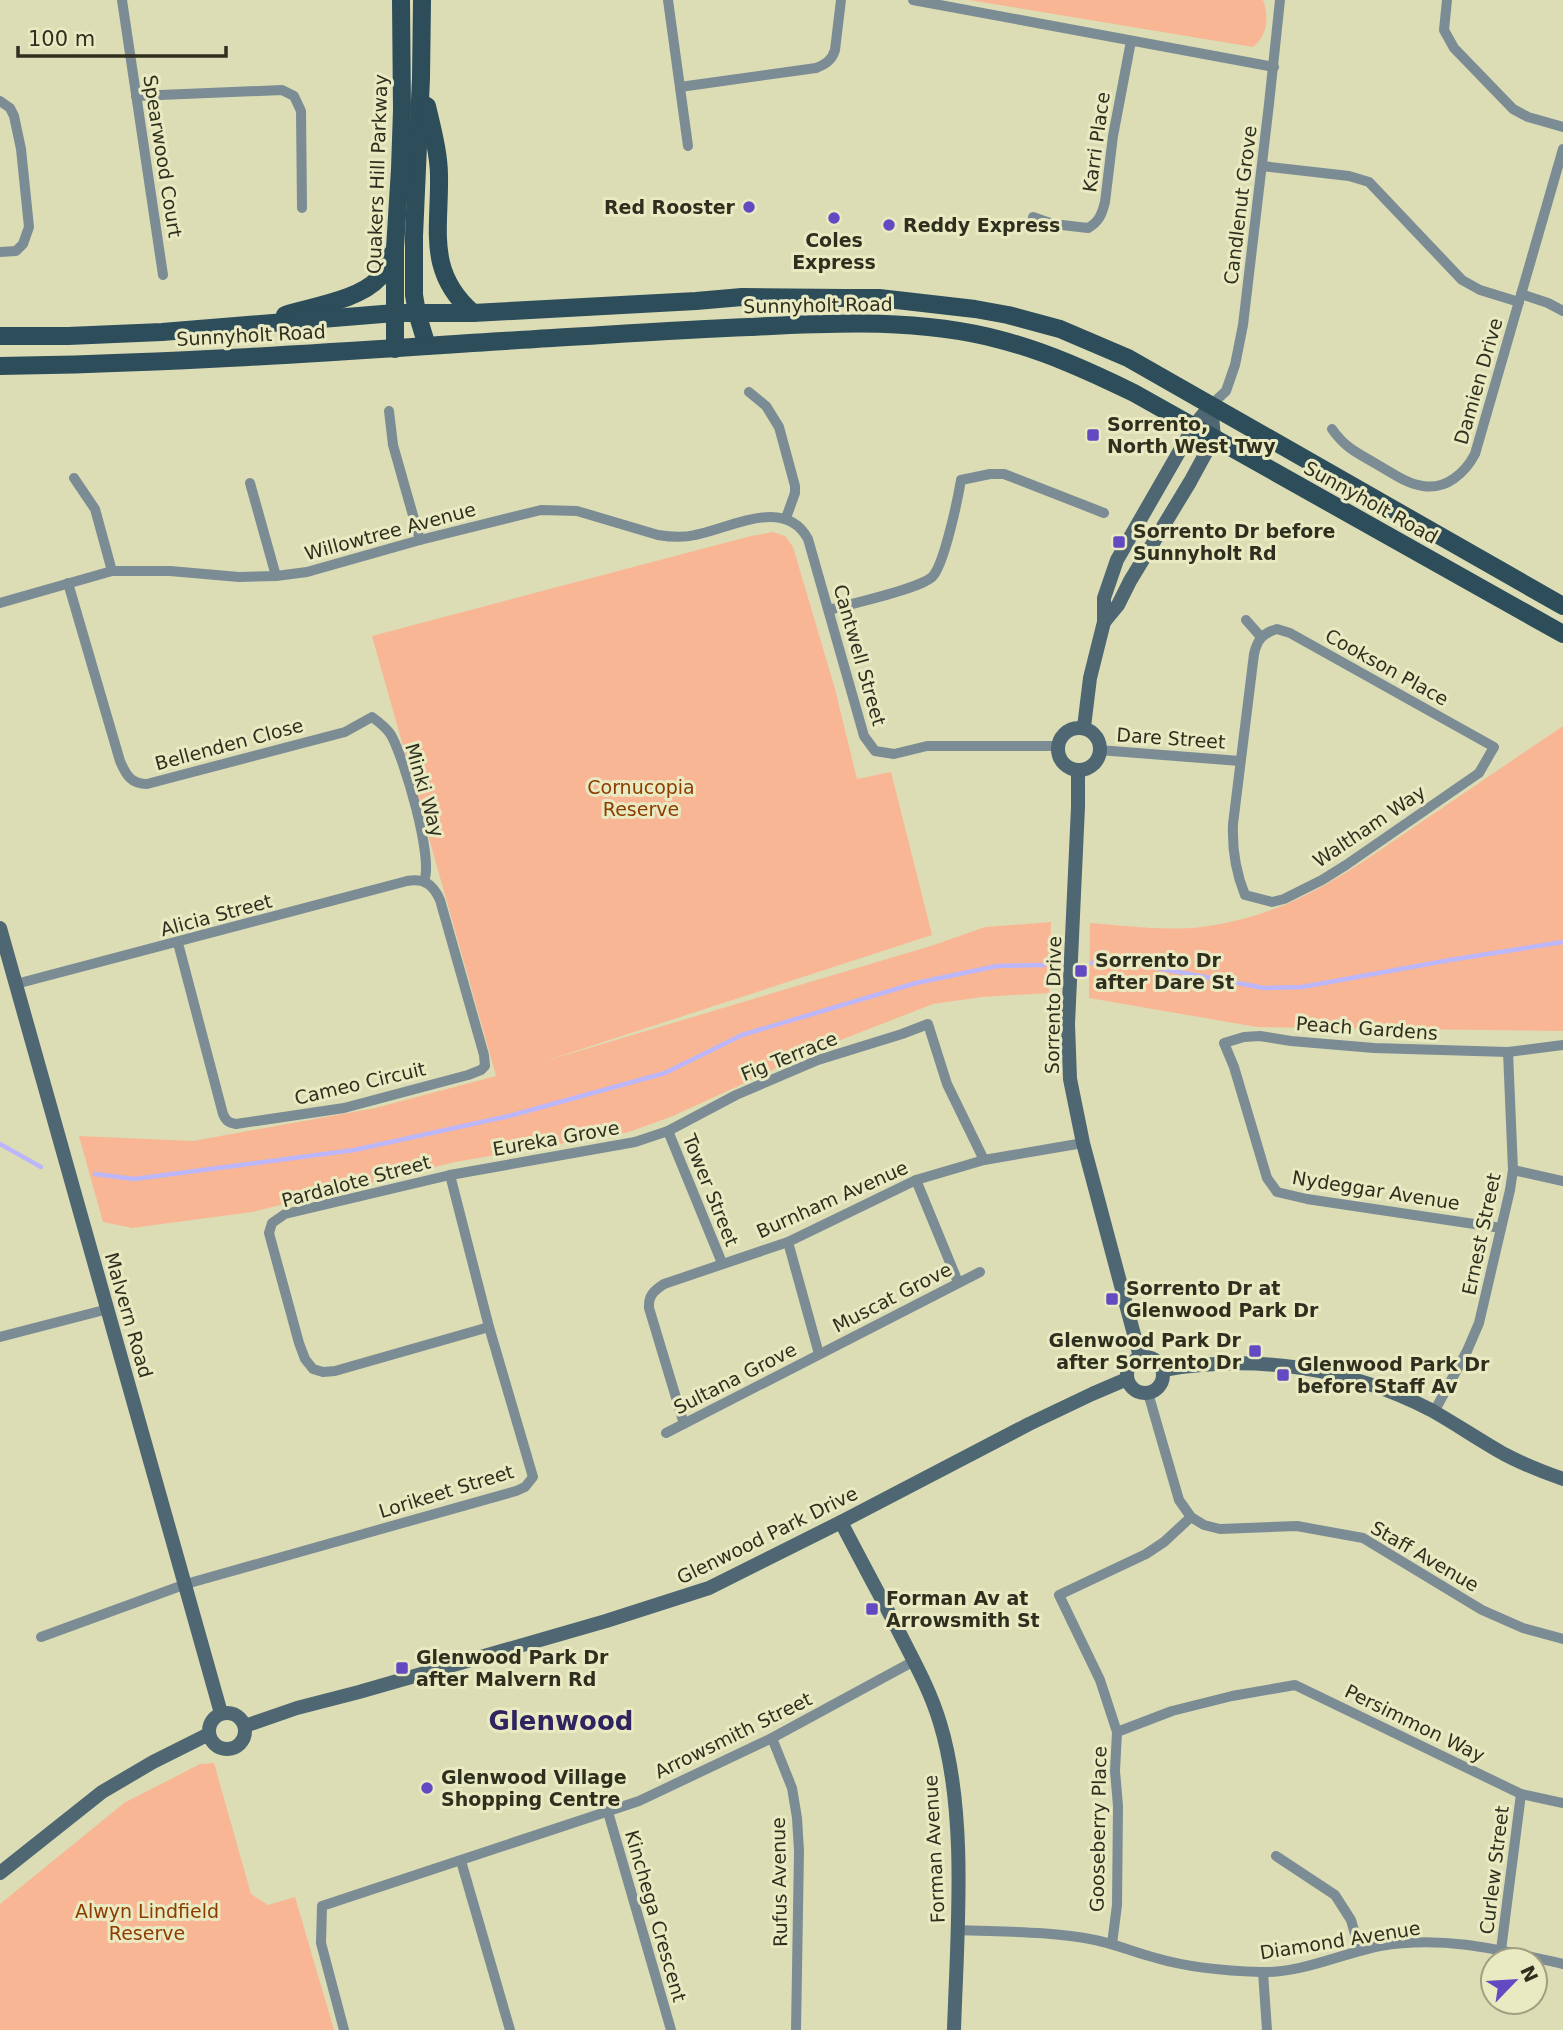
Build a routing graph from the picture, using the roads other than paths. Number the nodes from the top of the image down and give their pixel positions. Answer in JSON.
{"nodes":[{"id":1,"x":122,"y":0,"type":"edge"},
{"id":2,"x":401,"y":0,"type":"edge"},
{"id":3,"x":422,"y":0,"type":"edge"},
{"id":4,"x":668,"y":0,"type":"edge"},
{"id":5,"x":841,"y":0,"type":"edge"},
{"id":6,"x":913,"y":0,"type":"edge"},
{"id":7,"x":1280,"y":0,"type":"edge"},
{"id":8,"x":1447,"y":0,"type":"edge"},
{"id":9,"x":1130,"y":41,"type":"junction"},
{"id":10,"x":1274,"y":67,"type":"junction"},
{"id":11,"x":421,"y":78,"type":"junction"},
{"id":12,"x":680,"y":87,"type":"junction"},
{"id":13,"x":136,"y":96,"type":"junction"},
{"id":14,"x":0,"y":101,"type":"edge"},
{"id":15,"x":1563,"y":127,"type":"edge"},
{"id":16,"x":688,"y":146,"type":"dead end"},
{"id":17,"x":1563,"y":149,"type":"edge"},
{"id":18,"x":1262,"y":166,"type":"junction"},
{"id":19,"x":302,"y":208,"type":"dead end"},
{"id":20,"x":1033,"y":216,"type":"dead end"},
{"id":21,"x":395,"y":248,"type":"junction"},
{"id":22,"x":0,"y":252,"type":"edge"},
{"id":23,"x":163,"y":275,"type":"dead end"},
{"id":24,"x":1520,"y":298,"type":"junction"},
{"id":25,"x":1563,"y":312,"type":"edge"},
{"id":26,"x":395,"y":313,"type":"junction"},
{"id":27,"x":417,"y":313,"type":"junction"},
{"id":28,"x":473,"y":313,"type":"junction"},
{"id":29,"x":248,"y":326,"type":"junction"},
{"id":30,"x":0,"y":336,"type":"edge"},
{"id":31,"x":427,"y":346,"type":"junction"},
{"id":32,"x":395,"y":349,"type":"junction"},
{"id":33,"x":0,"y":366,"type":"edge"},
{"id":34,"x":749,"y":392,"type":"dead end"},
{"id":35,"x":1211,"y":405,"type":"junction"},
{"id":36,"x":389,"y":411,"type":"dead end"},
{"id":37,"x":1194,"y":426,"type":"junction"},
{"id":38,"x":1332,"y":429,"type":"dead end"},
{"id":39,"x":1213,"y":438,"type":"junction"},
{"id":40,"x":74,"y":478,"type":"dead end"},
{"id":41,"x":250,"y":483,"type":"dead end"},
{"id":42,"x":1104,"y":513,"type":"dead end"},
{"id":43,"x":786,"y":518,"type":"junction"},
{"id":44,"x":420,"y":540,"type":"junction"},
{"id":45,"x":112,"y":571,"type":"junction"},
{"id":46,"x":276,"y":576,"type":"junction"},
{"id":47,"x":68,"y":583,"type":"junction"},
{"id":48,"x":0,"y":603,"type":"edge"},
{"id":49,"x":1563,"y":606,"type":"edge"},
{"id":50,"x":830,"y":610,"type":"junction"},
{"id":51,"x":1246,"y":620,"type":"dead end"},
{"id":52,"x":1104,"y":622,"type":"junction"},
{"id":53,"x":1563,"y":634,"type":"edge"},
{"id":54,"x":1261,"y":637,"type":"junction"},
{"id":55,"x":372,"y":717,"type":"joint"},
{"id":56,"x":1084,"y":727,"type":"junction"},
{"id":57,"x":1058,"y":746,"type":"junction"},
{"id":58,"x":1494,"y":747,"type":"joint"},
{"id":59,"x":1100,"y":750,"type":"junction"},
{"id":60,"x":1240,"y":761,"type":"junction"},
{"id":61,"x":1078,"y":771,"type":"junction"},
{"id":62,"x":424,"y":881,"type":"junction"},
{"id":63,"x":0,"y":928,"type":"edge"},
{"id":64,"x":178,"y":943,"type":"junction"},
{"id":65,"x":16,"y":985,"type":"junction"},
{"id":66,"x":1224,"y":1043,"type":"joint"},
{"id":67,"x":1563,"y":1045,"type":"edge"},
{"id":68,"x":1508,"y":1052,"type":"junction"},
{"id":69,"x":668,"y":1131,"type":"junction"},
{"id":70,"x":1083,"y":1143,"type":"junction"},
{"id":71,"x":984,"y":1160,"type":"junction"},
{"id":72,"x":1513,"y":1170,"type":"junction"},
{"id":73,"x":450,"y":1175,"type":"junction"},
{"id":74,"x":916,"y":1181,"type":"junction"},
{"id":75,"x":1563,"y":1181,"type":"edge"},
{"id":76,"x":1502,"y":1228,"type":"junction"},
{"id":77,"x":788,"y":1242,"type":"junction"},
{"id":78,"x":722,"y":1263,"type":"junction"},
{"id":79,"x":980,"y":1272,"type":"dead end"},
{"id":80,"x":958,"y":1282,"type":"junction"},
{"id":81,"x":108,"y":1309,"type":"junction"},
{"id":82,"x":489,"y":1327,"type":"junction"},
{"id":83,"x":0,"y":1337,"type":"edge"},
{"id":84,"x":819,"y":1354,"type":"junction"},
{"id":85,"x":1140,"y":1357,"type":"junction"},
{"id":86,"x":1163,"y":1370,"type":"junction"},
{"id":87,"x":1127,"y":1379,"type":"junction"},
{"id":88,"x":1148,"y":1393,"type":"junction"},
{"id":89,"x":1434,"y":1412,"type":"junction"},
{"id":90,"x":684,"y":1424,"type":"junction"},
{"id":91,"x":666,"y":1433,"type":"dead end"},
{"id":92,"x":1563,"y":1479,"type":"edge"},
{"id":93,"x":1191,"y":1517,"type":"junction"},
{"id":94,"x":841,"y":1522,"type":"junction"},
{"id":95,"x":186,"y":1584,"type":"junction"},
{"id":96,"x":41,"y":1637,"type":"dead end"},
{"id":97,"x":1563,"y":1639,"type":"edge"},
{"id":98,"x":914,"y":1661,"type":"junction"},
{"id":99,"x":1295,"y":1685,"type":"joint"},
{"id":100,"x":221,"y":1713,"type":"junction"},
{"id":101,"x":245,"y":1726,"type":"junction"},
{"id":102,"x":1117,"y":1732,"type":"junction"},
{"id":103,"x":209,"y":1734,"type":"junction"},
{"id":104,"x":772,"y":1738,"type":"junction"},
{"id":105,"x":1521,"y":1794,"type":"junction"},
{"id":106,"x":1563,"y":1803,"type":"edge"},
{"id":107,"x":608,"y":1812,"type":"junction"},
{"id":108,"x":1276,"y":1856,"type":"dead end"},
{"id":109,"x":461,"y":1861,"type":"junction"},
{"id":110,"x":0,"y":1873,"type":"edge"},
{"id":111,"x":957,"y":1930,"type":"junction"},
{"id":112,"x":1112,"y":1944,"type":"junction"},
{"id":113,"x":1482,"y":1946,"type":"edge"},
{"id":114,"x":1502,"y":1946,"type":"edge"},
{"id":115,"x":1360,"y":1951,"type":"junction"},
{"id":116,"x":1264,"y":1972,"type":"junction"},
{"id":117,"x":344,"y":2030,"type":"edge"},
{"id":118,"x":510,"y":2030,"type":"edge"},
{"id":119,"x":671,"y":2030,"type":"edge"},
{"id":120,"x":796,"y":2030,"type":"edge"},
{"id":121,"x":954,"y":2030,"type":"edge"},
{"id":122,"x":1267,"y":2030,"type":"edge"}],
"edges":[{"from":1,"to":13,"type":"street","name":"Spearwood Court"},
{"from":2,"to":21,"type":"main road","name":"Quakers Hill Parkway"},
{"from":3,"to":11,"type":"main road","name":"Quakers Hill Parkway"},
{"from":4,"to":12,"type":"street"},
{"from":5,"to":12,"type":"street"},
{"from":6,"to":9,"type":"street"},
{"from":7,"to":10,"type":"street","name":"Candlenut Grove"},
{"from":8,"to":15,"type":"street"},
{"from":9,"to":10,"type":"street"},
{"from":9,"to":20,"type":"street","name":"Karri Place"},
{"from":10,"to":18,"type":"street","name":"Candlenut Grove"},
{"from":11,"to":27,"type":"main road","name":"Quakers Hill Parkway"},
{"from":11,"to":28,"type":"main road"},
{"from":12,"to":16,"type":"street"},
{"from":13,"to":19,"type":"street"},
{"from":13,"to":23,"type":"street","name":"Spearwood Court"},
{"from":14,"to":22,"type":"street"},
{"from":17,"to":24,"type":"street","name":"Damien Drive"},
{"from":18,"to":24,"type":"street"},
{"from":18,"to":35,"type":"street","name":"Candlenut Grove"},
{"from":21,"to":26,"type":"main road","name":"Quakers Hill Parkway"},
{"from":21,"to":29,"type":"main road"},
{"from":24,"to":25,"type":"street"},
{"from":24,"to":38,"type":"street","name":"Damien Drive"},
{"from":26,"to":27,"type":"main road","name":"Sunnyholt Road"},
{"from":26,"to":29,"type":"main road","name":"Sunnyholt Road"},
{"from":26,"to":32,"type":"main road","name":"Quakers Hill Parkway"},
{"from":27,"to":28,"type":"main road","name":"Sunnyholt Road"},
{"from":27,"to":31,"type":"main road","name":"Quakers Hill Parkway"},
{"from":28,"to":35,"type":"main road","name":"Sunnyholt Road"},
{"from":29,"to":30,"type":"main road","name":"Sunnyholt Road"},
{"from":31,"to":32,"type":"main road","name":"Sunnyholt Road"},
{"from":31,"to":37,"type":"main road","name":"Sunnyholt Road"},
{"from":32,"to":33,"type":"main road","name":"Sunnyholt Road"},
{"from":34,"to":43,"type":"street"},
{"from":35,"to":37,"type":"street"},
{"from":35,"to":39,"type":"street"},
{"from":35,"to":49,"type":"main road","name":"Sunnyholt Road"},
{"from":36,"to":44,"type":"street"},
{"from":37,"to":39,"type":"main road","name":"Sunnyholt Road"},
{"from":37,"to":52,"type":"street"},
{"from":39,"to":52,"type":"street"},
{"from":39,"to":53,"type":"main road","name":"Sunnyholt Road"},
{"from":40,"to":45,"type":"street"},
{"from":41,"to":46,"type":"street"},
{"from":42,"to":50,"type":"street"},
{"from":43,"to":44,"type":"street","name":"Willowtree Avenue"},
{"from":43,"to":50,"type":"street","name":"Cantwell Street"},
{"from":44,"to":46,"type":"street","name":"Willowtree Avenue"},
{"from":45,"to":46,"type":"street","name":"Willowtree Avenue"},
{"from":45,"to":47,"type":"street","name":"Willowtree Avenue"},
{"from":47,"to":48,"type":"street","name":"Willowtree Avenue"},
{"from":47,"to":55,"type":"street","name":"Bellenden Close"},
{"from":50,"to":57,"type":"street","name":"Cantwell Street"},
{"from":51,"to":54,"type":"street"},
{"from":52,"to":56,"type":"street"},
{"from":54,"to":58,"type":"street","name":"Cookson Place"},
{"from":54,"to":60,"type":"street"},
{"from":55,"to":62,"type":"street","name":"Minki Way"},
{"from":56,"to":57,"type":"street"},
{"from":56,"to":59,"type":"street"},
{"from":57,"to":61,"type":"street"},
{"from":58,"to":60,"type":"street","name":"Waltham Way"},
{"from":59,"to":60,"type":"street","name":"Dare Street"},
{"from":59,"to":61,"type":"street"},
{"from":61,"to":70,"type":"street","name":"Sorrento Drive"},
{"from":62,"to":64,"type":"street","name":"Alicia Street"},
{"from":62,"to":64,"type":"street","name":"Cameo Circuit"},
{"from":63,"to":65,"type":"street","name":"Malvern Road"},
{"from":64,"to":65,"type":"street","name":"Alicia Street"},
{"from":65,"to":81,"type":"street","name":"Malvern Road"},
{"from":66,"to":68,"type":"street","name":"Peach Gardens"},
{"from":66,"to":76,"type":"street","name":"Nydeggar Avenue"},
{"from":67,"to":68,"type":"street","name":"Peach Gardens"},
{"from":68,"to":72,"type":"street","name":"Ernest Street"},
{"from":69,"to":71,"type":"street","name":"Fig Terrace"},
{"from":69,"to":73,"type":"street","name":"Eureka Grove"},
{"from":69,"to":78,"type":"street","name":"Tower Street"},
{"from":70,"to":71,"type":"street","name":"Burnham Avenue"},
{"from":70,"to":85,"type":"street","name":"Sorrento Drive"},
{"from":71,"to":74,"type":"street","name":"Burnham Avenue"},
{"from":72,"to":75,"type":"street"},
{"from":72,"to":76,"type":"street","name":"Ernest Street"},
{"from":73,"to":82,"type":"street","name":"Lorikeet Street"},
{"from":73,"to":82,"type":"street","name":"Pardalote Street"},
{"from":74,"to":77,"type":"street","name":"Burnham Avenue"},
{"from":74,"to":80,"type":"street"},
{"from":76,"to":89,"type":"street","name":"Ernest Street"},
{"from":77,"to":78,"type":"street","name":"Burnham Avenue"},
{"from":77,"to":84,"type":"street"},
{"from":78,"to":90,"type":"street","name":"Burnham Avenue"},
{"from":79,"to":80,"type":"street","name":"Muscat Grove"},
{"from":80,"to":84,"type":"street","name":"Muscat Grove"},
{"from":81,"to":83,"type":"street"},
{"from":81,"to":95,"type":"street","name":"Malvern Road"},
{"from":82,"to":95,"type":"street","name":"Lorikeet Street"},
{"from":84,"to":90,"type":"street","name":"Sultana Grove"},
{"from":85,"to":86,"type":"street"},
{"from":85,"to":87,"type":"street"},
{"from":86,"to":88,"type":"street"},
{"from":86,"to":89,"type":"street"},
{"from":87,"to":88,"type":"street"},
{"from":87,"to":94,"type":"street","name":"Glenwood Park Drive"},
{"from":88,"to":93,"type":"street"},
{"from":89,"to":92,"type":"street"},
{"from":90,"to":91,"type":"street","name":"Sultana Grove"},
{"from":93,"to":97,"type":"street","name":"Staff Avenue"},
{"from":93,"to":102,"type":"street"},
{"from":94,"to":98,"type":"street","name":"Forman Avenue"},
{"from":94,"to":101,"type":"street","name":"Glenwood Park Drive"},
{"from":95,"to":96,"type":"street"},
{"from":95,"to":100,"type":"street","name":"Malvern Road"},
{"from":98,"to":104,"type":"street","name":"Arrowsmith Street"},
{"from":98,"to":111,"type":"street","name":"Forman Avenue"},
{"from":99,"to":102,"type":"street","name":"Gooseberry Place"},
{"from":99,"to":105,"type":"street","name":"Persimmon Way"},
{"from":100,"to":101,"type":"street"},
{"from":100,"to":103,"type":"street"},
{"from":101,"to":103,"type":"street"},
{"from":102,"to":112,"type":"street","name":"Gooseberry Place"},
{"from":103,"to":110,"type":"street"},
{"from":104,"to":107,"type":"street","name":"Arrowsmith Street"},
{"from":104,"to":120,"type":"street","name":"Rufus Avenue"},
{"from":105,"to":106,"type":"street","name":"Persimmon Way"},
{"from":105,"to":114,"type":"street","name":"Curlew Street"},
{"from":107,"to":109,"type":"street","name":"Arrowsmith Street"},
{"from":107,"to":119,"type":"street","name":"Kinchega Crescent"},
{"from":108,"to":115,"type":"street"},
{"from":109,"to":117,"type":"street","name":"Arrowsmith Street"},
{"from":109,"to":118,"type":"street"},
{"from":111,"to":112,"type":"street","name":"Diamond Avenue"},
{"from":111,"to":121,"type":"street","name":"Forman Avenue"},
{"from":112,"to":116,"type":"street","name":"Diamond Avenue"},
{"from":113,"to":115,"type":"street","name":"Diamond Avenue"},
{"from":115,"to":116,"type":"street","name":"Diamond Avenue"},
{"from":116,"to":122,"type":"street"}]}
